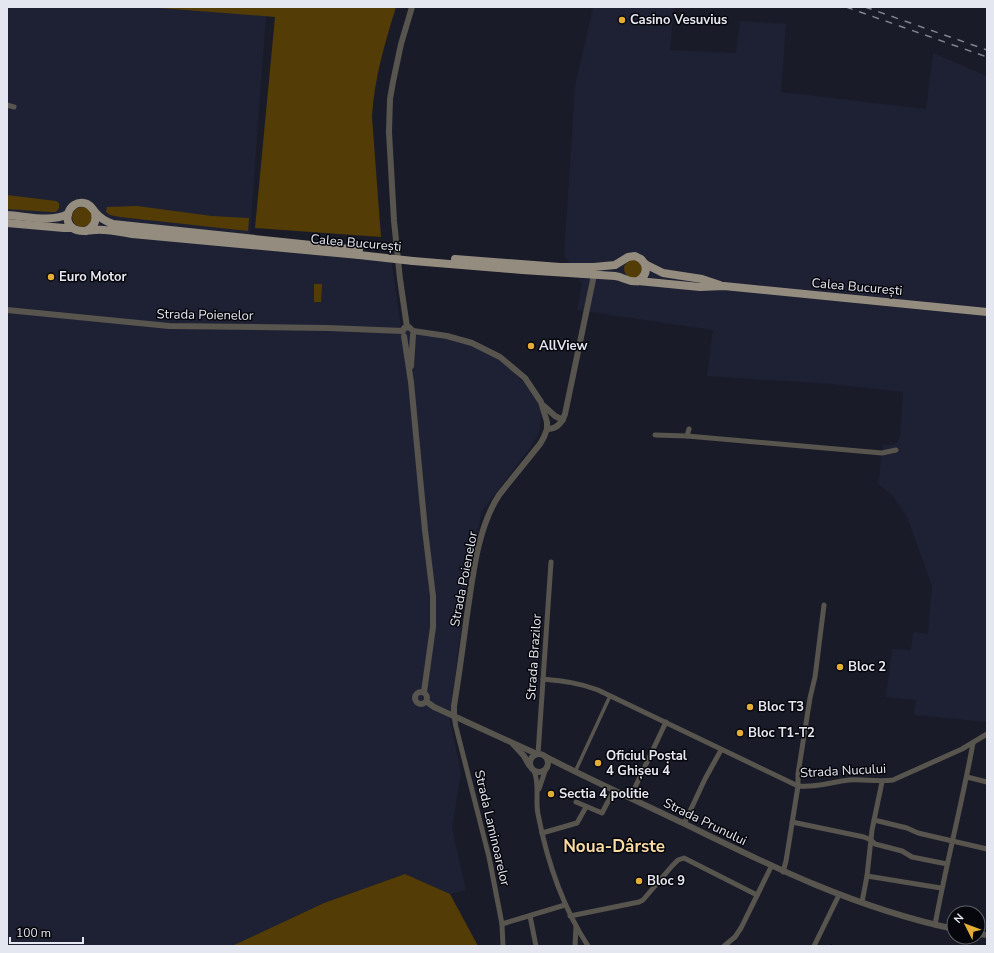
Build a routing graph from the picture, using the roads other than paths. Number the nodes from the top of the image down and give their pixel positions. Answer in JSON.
{"nodes":[{"id":1,"x":412,"y":7,"type":"edge"},
{"id":2,"x":7,"y":105,"type":"edge"},
{"id":3,"x":14,"y":107,"type":"dead end"},
{"id":4,"x":96,"y":213,"type":"junction"},
{"id":5,"x":68,"y":214,"type":"junction"},
{"id":6,"x":7,"y":215,"type":"edge"},
{"id":7,"x":7,"y":222,"type":"edge"},
{"id":8,"x":72,"y":228,"type":"junction"},
{"id":9,"x":86,"y":231,"type":"junction"},
{"id":10,"x":359,"y":253,"type":"junction"},
{"id":11,"x":413,"y":258,"type":"junction"},
{"id":12,"x":625,"y":259,"type":"junction"},
{"id":13,"x":645,"y":264,"type":"junction"},
{"id":14,"x":594,"y":275,"type":"junction"},
{"id":15,"x":624,"y":278,"type":"junction"},
{"id":16,"x":638,"y":281,"type":"junction"},
{"id":17,"x":724,"y":286,"type":"junction"},
{"id":18,"x":7,"y":310,"type":"edge"},
{"id":19,"x":987,"y":312,"type":"edge"},
{"id":20,"x":404,"y":331,"type":"junction"},
{"id":21,"x":413,"y":333,"type":"junction"},
{"id":22,"x":411,"y":382,"type":"junction"},
{"id":23,"x":541,"y":402,"type":"junction"},
{"id":24,"x":563,"y":420,"type":"junction"},
{"id":25,"x":547,"y":429,"type":"junction"},
{"id":26,"x":689,"y":429,"type":"dead end"},
{"id":27,"x":655,"y":435,"type":"dead end"},
{"id":28,"x":687,"y":436,"type":"junction"},
{"id":29,"x":848,"y":444,"type":"dead end"},
{"id":30,"x":862,"y":446,"type":"dead end"},
{"id":31,"x":844,"y":450,"type":"junction"},
{"id":32,"x":896,"y":450,"type":"dead end"},
{"id":33,"x":858,"y":451,"type":"junction"},
{"id":34,"x":551,"y":562,"type":"dead end"},
{"id":35,"x":824,"y":605,"type":"dead end"},
{"id":36,"x":544,"y":679,"type":"junction"},
{"id":37,"x":424,"y":692,"type":"junction"},
{"id":38,"x":610,"y":696,"type":"junction"},
{"id":39,"x":427,"y":702,"type":"junction"},
{"id":40,"x":454,"y":716,"type":"junction"},
{"id":41,"x":666,"y":722,"type":"junction"},
{"id":42,"x":987,"y":734,"type":"edge"},
{"id":43,"x":512,"y":742,"type":"junction"},
{"id":44,"x":972,"y":743,"type":"junction"},
{"id":45,"x":721,"y":750,"type":"junction"},
{"id":46,"x":537,"y":754,"type":"junction"},
{"id":47,"x":546,"y":757,"type":"junction"},
{"id":48,"x":530,"y":766,"type":"junction"},
{"id":49,"x":546,"y":770,"type":"junction"},
{"id":50,"x":534,"y":771,"type":"junction"},
{"id":51,"x":575,"y":772,"type":"junction"},
{"id":52,"x":967,"y":777,"type":"junction"},
{"id":53,"x":882,"y":782,"type":"junction"},
{"id":54,"x":987,"y":782,"type":"edge"},
{"id":55,"x":798,"y":786,"type":"junction"},
{"id":56,"x":614,"y":790,"type":"junction"},
{"id":57,"x":536,"y":796,"type":"junction"},
{"id":58,"x":630,"y":798,"type":"junction"},
{"id":59,"x":576,"y":802,"type":"dead end"},
{"id":60,"x":586,"y":807,"type":"junction"},
{"id":61,"x":874,"y":820,"type":"junction"},
{"id":62,"x":792,"y":822,"type":"junction"},
{"id":63,"x":684,"y":824,"type":"junction"},
{"id":64,"x":542,"y":833,"type":"junction"},
{"id":65,"x":871,"y":840,"type":"junction"},
{"id":66,"x":952,"y":842,"type":"junction"},
{"id":67,"x":987,"y":849,"type":"edge"},
{"id":68,"x":947,"y":864,"type":"junction"},
{"id":69,"x":771,"y":866,"type":"junction"},
{"id":70,"x":783,"y":872,"type":"junction"},
{"id":71,"x":867,"y":876,"type":"junction"},
{"id":72,"x":941,"y":888,"type":"junction"},
{"id":73,"x":757,"y":895,"type":"junction"},
{"id":74,"x":839,"y":895,"type":"junction"},
{"id":75,"x":862,"y":902,"type":"junction"},
{"id":76,"x":565,"y":905,"type":"junction"},
{"id":77,"x":530,"y":916,"type":"junction"},
{"id":78,"x":570,"y":916,"type":"junction"},
{"id":79,"x":502,"y":924,"type":"junction"},
{"id":80,"x":935,"y":925,"type":"junction"},
{"id":81,"x":576,"y":927,"type":"junction"},
{"id":82,"x":946,"y":927,"type":"edge"},
{"id":83,"x":503,"y":946,"type":"edge"},
{"id":84,"x":536,"y":946,"type":"edge"},
{"id":85,"x":575,"y":946,"type":"edge"},
{"id":86,"x":588,"y":946,"type":"edge"},
{"id":87,"x":725,"y":946,"type":"edge"},
{"id":88,"x":814,"y":946,"type":"edge"}],
"edges":[{"from":1,"to":20,"type":"street"},
{"from":2,"to":3,"type":"street"},
{"from":4,"to":5,"type":"main road","name":"Calea București"},
{"from":4,"to":9,"type":"main road"},
{"from":4,"to":10,"type":"main road","name":"Calea București"},
{"from":5,"to":6,"type":"main road","name":"Calea București"},
{"from":5,"to":8,"type":"main road"},
{"from":7,"to":8,"type":"main road","name":"Calea București"},
{"from":8,"to":9,"type":"main road","name":"Calea București"},
{"from":9,"to":10,"type":"main road","name":"Calea București"},
{"from":10,"to":11,"type":"main road","name":"Calea București"},
{"from":11,"to":12,"type":"main road","name":"Calea București"},
{"from":11,"to":14,"type":"main road","name":"Calea București"},
{"from":12,"to":13,"type":"main road","name":"Calea București"},
{"from":12,"to":15,"type":"main road"},
{"from":13,"to":16,"type":"main road"},
{"from":13,"to":17,"type":"main road","name":"Calea București"},
{"from":14,"to":15,"type":"main road","name":"Calea București"},
{"from":14,"to":24,"type":"street"},
{"from":15,"to":16,"type":"main road","name":"Calea București"},
{"from":16,"to":17,"type":"main road","name":"Calea București"},
{"from":17,"to":19,"type":"main road","name":"Calea București"},
{"from":18,"to":20,"type":"street","name":"Strada Poienelor"},
{"from":20,"to":21,"type":"street","name":"Strada Poienelor"},
{"from":20,"to":21,"type":"street","name":"Strada Poienelor"},
{"from":20,"to":22,"type":"street"},
{"from":21,"to":22,"type":"street"},
{"from":21,"to":23,"type":"street","name":"Strada Poienelor"},
{"from":22,"to":37,"type":"street"},
{"from":23,"to":24,"type":"street"},
{"from":23,"to":25,"type":"street","name":"Strada Poienelor"},
{"from":24,"to":25,"type":"street"},
{"from":25,"to":40,"type":"street","name":"Strada Poienelor"},
{"from":26,"to":28,"type":"street"},
{"from":27,"to":28,"type":"street"},
{"from":28,"to":31,"type":"street"},
{"from":29,"to":31,"type":"street"},
{"from":30,"to":33,"type":"street"},
{"from":31,"to":33,"type":"street"},
{"from":32,"to":33,"type":"street"},
{"from":34,"to":36,"type":"street","name":"Strada Brazilor"},
{"from":35,"to":55,"type":"street"},
{"from":36,"to":38,"type":"street","name":"Strada Nucului"},
{"from":36,"to":46,"type":"street","name":"Strada Brazilor"},
{"from":37,"to":39,"type":"street"},
{"from":37,"to":39,"type":"street"},
{"from":38,"to":41,"type":"street","name":"Strada Nucului"},
{"from":38,"to":51,"type":"street"},
{"from":39,"to":40,"type":"street"},
{"from":40,"to":43,"type":"street"},
{"from":40,"to":79,"type":"street","name":"Strada Laminoarelor"},
{"from":41,"to":45,"type":"street","name":"Strada Nucului"},
{"from":41,"to":58,"type":"street"},
{"from":42,"to":44,"type":"street","name":"Strada Nucului"},
{"from":43,"to":46,"type":"street"},
{"from":43,"to":48,"type":"street"},
{"from":44,"to":52,"type":"street"},
{"from":44,"to":53,"type":"street","name":"Strada Nucului"},
{"from":45,"to":55,"type":"street","name":"Strada Nucului"},
{"from":45,"to":63,"type":"street"},
{"from":46,"to":47,"type":"street"},
{"from":46,"to":48,"type":"street"},
{"from":47,"to":49,"type":"street"},
{"from":47,"to":51,"type":"street","name":"Strada Prunului"},
{"from":48,"to":50,"type":"street"},
{"from":49,"to":50,"type":"street"},
{"from":49,"to":51,"type":"street","name":"Strada Prunului"},
{"from":49,"to":57,"type":"street"},
{"from":50,"to":57,"type":"street"},
{"from":51,"to":56,"type":"street","name":"Strada Prunului"},
{"from":52,"to":54,"type":"street"},
{"from":52,"to":66,"type":"street"},
{"from":53,"to":55,"type":"street","name":"Strada Nucului"},
{"from":53,"to":61,"type":"street"},
{"from":55,"to":62,"type":"street"},
{"from":56,"to":58,"type":"street","name":"Strada Prunului"},
{"from":56,"to":60,"type":"street"},
{"from":57,"to":64,"type":"street"},
{"from":58,"to":63,"type":"street","name":"Strada Prunului"},
{"from":59,"to":60,"type":"street"},
{"from":60,"to":64,"type":"street"},
{"from":61,"to":65,"type":"street"},
{"from":61,"to":66,"type":"street"},
{"from":62,"to":65,"type":"street"},
{"from":62,"to":70,"type":"street"},
{"from":63,"to":69,"type":"street","name":"Strada Prunului"},
{"from":64,"to":76,"type":"street"},
{"from":65,"to":68,"type":"street"},
{"from":65,"to":71,"type":"street"},
{"from":66,"to":67,"type":"street"},
{"from":66,"to":68,"type":"street"},
{"from":68,"to":72,"type":"street"},
{"from":69,"to":70,"type":"street","name":"Strada Prunului"},
{"from":69,"to":73,"type":"street"},
{"from":70,"to":74,"type":"street","name":"Strada Prunului"},
{"from":71,"to":72,"type":"street"},
{"from":71,"to":75,"type":"street"},
{"from":72,"to":80,"type":"street"},
{"from":73,"to":78,"type":"street"},
{"from":73,"to":87,"type":"street"},
{"from":74,"to":75,"type":"street","name":"Strada Prunului"},
{"from":74,"to":88,"type":"street"},
{"from":75,"to":80,"type":"street","name":"Strada Prunului"},
{"from":76,"to":77,"type":"street"},
{"from":76,"to":78,"type":"street"},
{"from":77,"to":79,"type":"street"},
{"from":77,"to":84,"type":"street"},
{"from":78,"to":81,"type":"street"},
{"from":79,"to":83,"type":"street","name":"Strada Laminoarelor"},
{"from":80,"to":82,"type":"street","name":"Strada Prunului"},
{"from":81,"to":85,"type":"street"},
{"from":81,"to":86,"type":"street"}]}
